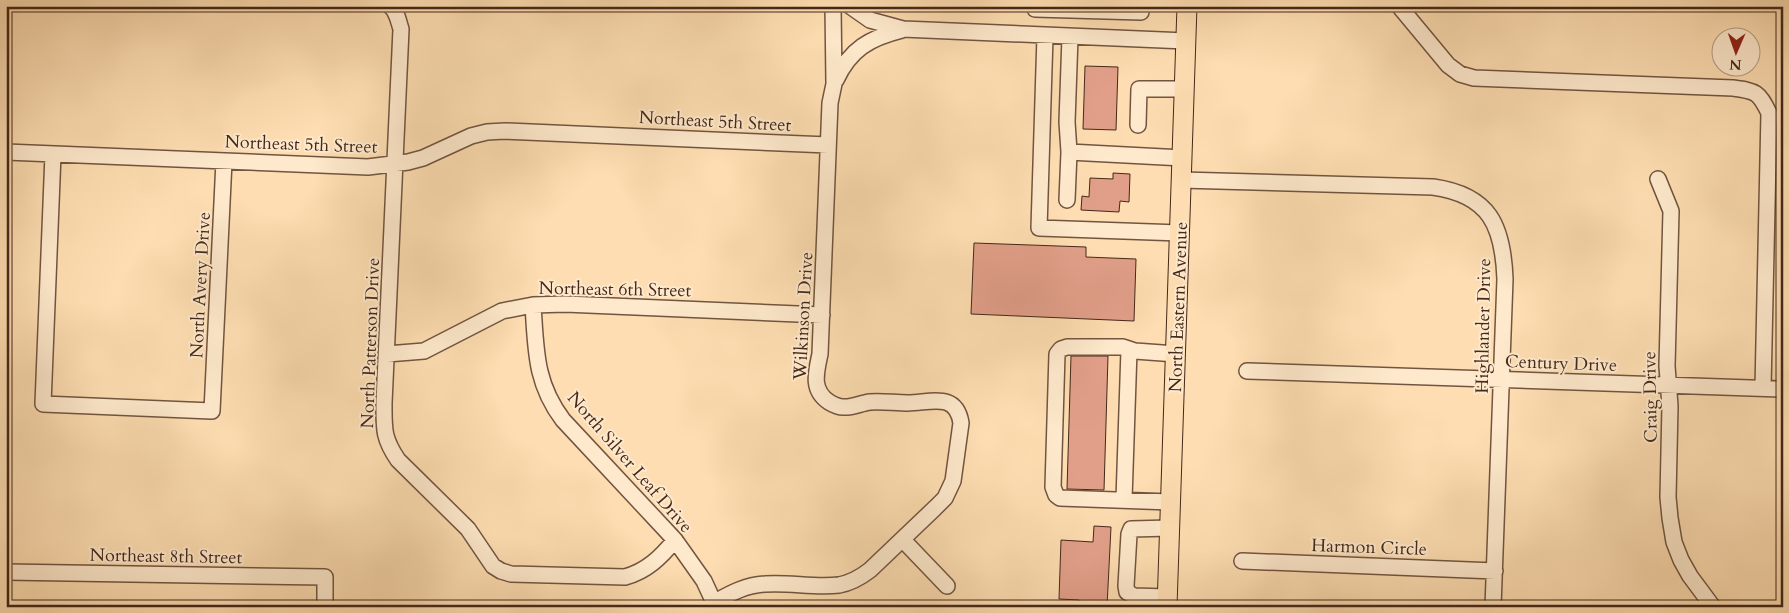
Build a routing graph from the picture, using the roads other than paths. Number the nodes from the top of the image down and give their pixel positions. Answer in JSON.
{"nodes":[{"id":1,"x":390,"y":6,"type":"edge"},
{"id":2,"x":833,"y":6,"type":"edge"},
{"id":3,"x":850,"y":6,"type":"edge"},
{"id":4,"x":1141,"y":6,"type":"edge"},
{"id":5,"x":1187,"y":6,"type":"edge"},
{"id":6,"x":1399,"y":6,"type":"edge"},
{"id":7,"x":1035,"y":8,"type":"edge"},
{"id":8,"x":903,"y":29,"type":"junction"},
{"id":9,"x":1040,"y":36,"type":"junction"},
{"id":10,"x":1070,"y":37,"type":"junction"},
{"id":11,"x":1186,"y":41,"type":"junction"},
{"id":12,"x":834,"y":84,"type":"junction"},
{"id":13,"x":1184,"y":89,"type":"junction"},
{"id":14,"x":1138,"y":125,"type":"dead end"},
{"id":15,"x":828,"y":145,"type":"junction"},
{"id":16,"x":6,"y":152,"type":"edge"},
{"id":17,"x":1069,"y":152,"type":"junction"},
{"id":18,"x":53,"y":154,"type":"junction"},
{"id":19,"x":1183,"y":158,"type":"junction"},
{"id":20,"x":224,"y":160,"type":"junction"},
{"id":21,"x":395,"y":164,"type":"junction"},
{"id":22,"x":1658,"y":179,"type":"dead end"},
{"id":23,"x":1182,"y":180,"type":"junction"},
{"id":24,"x":1067,"y":200,"type":"dead end"},
{"id":25,"x":1180,"y":233,"type":"junction"},
{"id":26,"x":533,"y":305,"type":"junction"},
{"id":27,"x":822,"y":315,"type":"junction"},
{"id":28,"x":1129,"y":350,"type":"junction"},
{"id":29,"x":387,"y":354,"type":"junction"},
{"id":30,"x":1176,"y":354,"type":"junction"},
{"id":31,"x":1248,"y":371,"type":"dead end"},
{"id":32,"x":1501,"y":380,"type":"junction"},
{"id":33,"x":1669,"y":385,"type":"junction"},
{"id":34,"x":1763,"y":388,"type":"junction"},
{"id":35,"x":1783,"y":389,"type":"edge"},
{"id":36,"x":1124,"y":499,"type":"junction"},
{"id":37,"x":1171,"y":502,"type":"junction"},
{"id":38,"x":1170,"y":528,"type":"junction"},
{"id":39,"x":675,"y":540,"type":"junction"},
{"id":40,"x":903,"y":540,"type":"junction"},
{"id":41,"x":1242,"y":561,"type":"dead end"},
{"id":42,"x":1495,"y":571,"type":"junction"},
{"id":43,"x":6,"y":572,"type":"edge"},
{"id":44,"x":947,"y":586,"type":"dead end"},
{"id":45,"x":1128,"y":599,"type":"edge"},
{"id":46,"x":1167,"y":602,"type":"edge"},
{"id":47,"x":716,"y":604,"type":"edge"},
{"id":48,"x":325,"y":607,"type":"edge"},
{"id":49,"x":1493,"y":607,"type":"edge"},
{"id":50,"x":1713,"y":607,"type":"edge"}],
"edges":[{"from":1,"to":21,"type":"street","name":"North Patterson Drive"},
{"from":2,"to":12,"type":"street","name":"Wilkinson Drive"},
{"from":3,"to":8,"type":"street"},
{"from":4,"to":7,"type":"street"},
{"from":5,"to":11,"type":"main road","name":"North Eastern Avenue"},
{"from":6,"to":34,"type":"street"},
{"from":7,"to":9,"type":"street"},
{"from":8,"to":9,"type":"street"},
{"from":8,"to":12,"type":"street"},
{"from":9,"to":10,"type":"street"},
{"from":9,"to":25,"type":"street"},
{"from":10,"to":11,"type":"street"},
{"from":10,"to":17,"type":"street"},
{"from":11,"to":13,"type":"main road","name":"North Eastern Avenue"},
{"from":12,"to":15,"type":"street","name":"Wilkinson Drive"},
{"from":13,"to":14,"type":"street"},
{"from":13,"to":19,"type":"main road","name":"North Eastern Avenue"},
{"from":15,"to":21,"type":"street","name":"Northeast 5th Street"},
{"from":15,"to":27,"type":"street","name":"Wilkinson Drive"},
{"from":16,"to":18,"type":"street","name":"Northeast 5th Street"},
{"from":17,"to":19,"type":"street"},
{"from":17,"to":24,"type":"street"},
{"from":18,"to":20,"type":"street","name":"Northeast 5th Street"},
{"from":18,"to":20,"type":"street","name":"North Avery Drive"},
{"from":19,"to":23,"type":"main road","name":"North Eastern Avenue"},
{"from":20,"to":21,"type":"street","name":"Northeast 5th Street"},
{"from":21,"to":29,"type":"street","name":"North Patterson Drive"},
{"from":22,"to":33,"type":"street","name":"Craig Drive"},
{"from":23,"to":25,"type":"main road","name":"North Eastern Avenue"},
{"from":23,"to":32,"type":"street","name":"Highlander Drive"},
{"from":25,"to":30,"type":"main road","name":"North Eastern Avenue"},
{"from":26,"to":27,"type":"street","name":"Northeast 6th Street"},
{"from":26,"to":29,"type":"street","name":"Northeast 6th Street"},
{"from":26,"to":39,"type":"street","name":"North Silver Leaf Drive"},
{"from":27,"to":40,"type":"street","name":"Wilkinson Drive"},
{"from":28,"to":30,"type":"street"},
{"from":28,"to":36,"type":"street"},
{"from":28,"to":36,"type":"street"},
{"from":29,"to":39,"type":"street","name":"North Patterson Drive"},
{"from":30,"to":37,"type":"main road","name":"North Eastern Avenue"},
{"from":31,"to":32,"type":"street","name":"Century Drive"},
{"from":32,"to":33,"type":"street","name":"Century Drive"},
{"from":32,"to":42,"type":"street","name":"Highlander Drive"},
{"from":33,"to":34,"type":"street","name":"Century Drive"},
{"from":33,"to":50,"type":"street","name":"Craig Drive"},
{"from":34,"to":35,"type":"street","name":"Century Drive"},
{"from":36,"to":37,"type":"street"},
{"from":37,"to":38,"type":"main road","name":"North Eastern Avenue"},
{"from":38,"to":45,"type":"street"},
{"from":38,"to":46,"type":"main road","name":"North Eastern Avenue"},
{"from":39,"to":47,"type":"street","name":"North Silver Leaf Drive"},
{"from":40,"to":44,"type":"street"},
{"from":40,"to":47,"type":"street","name":"Wilkinson Drive"},
{"from":41,"to":42,"type":"street","name":"Harmon Circle"},
{"from":42,"to":49,"type":"street","name":"Highlander Drive"},
{"from":43,"to":48,"type":"street","name":"Northeast 8th Street"},
{"from":45,"to":46,"type":"street"}]}
